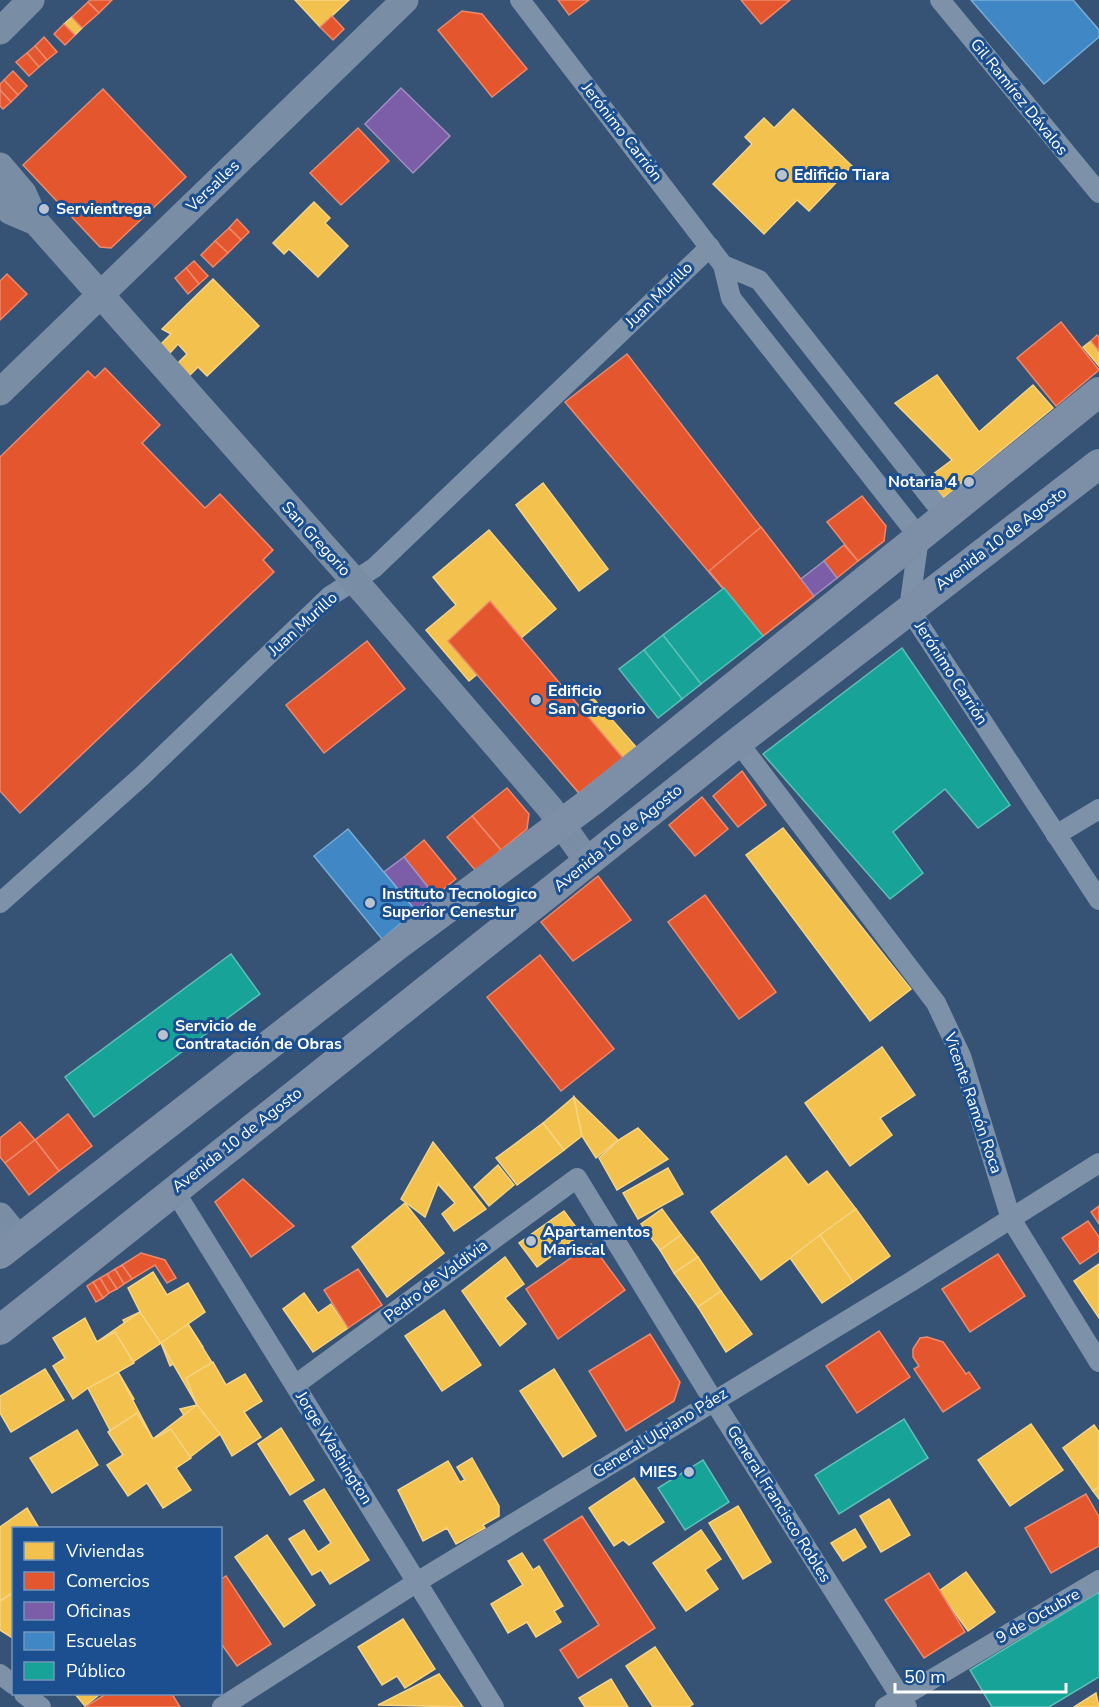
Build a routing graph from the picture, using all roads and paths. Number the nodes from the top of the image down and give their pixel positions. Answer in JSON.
{"nodes":[{"id":1,"x":31,"y":0,"type":"edge"},
{"id":2,"x":405,"y":0,"type":"edge"},
{"id":3,"x":520,"y":0,"type":"edge"},
{"id":4,"x":940,"y":0,"type":"edge"},
{"id":5,"x":0,"y":31,"type":"edge"},
{"id":6,"x":0,"y":166,"type":"edge"},
{"id":7,"x":1099,"y":193,"type":"edge"},
{"id":8,"x":0,"y":200,"type":"edge"},
{"id":9,"x":36,"y":222,"type":"junction"},
{"id":10,"x":710,"y":247,"type":"junction"},
{"id":11,"x":723,"y":265,"type":"junction"},
{"id":12,"x":99,"y":295,"type":"junction"},
{"id":13,"x":10,"y":378,"type":"edge"},
{"id":14,"x":0,"y":392,"type":"edge"},
{"id":15,"x":1099,"y":392,"type":"edge"},
{"id":16,"x":1099,"y":464,"type":"edge"},
{"id":17,"x":945,"y":516,"type":"junction"},
{"id":18,"x":919,"y":537,"type":"junction"},
{"id":19,"x":354,"y":581,"type":"junction"},
{"id":20,"x":909,"y":609,"type":"junction"},
{"id":21,"x":738,"y":742,"type":"junction"},
{"id":22,"x":1099,"y":809,"type":"edge"},
{"id":23,"x":562,"y":823,"type":"junction"},
{"id":24,"x":1056,"y":835,"type":"junction"},
{"id":25,"x":588,"y":862,"type":"junction"},
{"id":26,"x":1099,"y":900,"type":"edge"},
{"id":27,"x":0,"y":903,"type":"edge"},
{"id":28,"x":1099,"y":1163,"type":"edge"},
{"id":29,"x":577,"y":1178,"type":"joint"},
{"id":30,"x":174,"y":1190,"type":"junction"},
{"id":31,"x":0,"y":1216,"type":"edge"},
{"id":32,"x":1011,"y":1219,"type":"junction"},
{"id":33,"x":10,"y":1246,"type":"edge"},
{"id":34,"x":0,"y":1329,"type":"edge"},
{"id":35,"x":1099,"y":1362,"type":"edge"},
{"id":36,"x":295,"y":1385,"type":"junction"},
{"id":37,"x":714,"y":1400,"type":"junction"},
{"id":38,"x":1099,"y":1580,"type":"edge"},
{"id":39,"x":417,"y":1582,"type":"junction"},
{"id":40,"x":0,"y":1674,"type":"edge"},
{"id":41,"x":12,"y":1683,"type":"edge"},
{"id":42,"x":25,"y":1695,"type":"edge"},
{"id":43,"x":897,"y":1704,"type":"edge"},
{"id":44,"x":41,"y":1707,"type":"edge"},
{"id":45,"x":222,"y":1707,"type":"edge"},
{"id":46,"x":494,"y":1707,"type":"edge"}],
"edges":[{"from":1,"to":5,"type":"street"},
{"from":2,"to":12,"type":"street","name":"Versalles"},
{"from":3,"to":10,"type":"street","name":"Jerónimo Carrión"},
{"from":4,"to":7,"type":"street","name":"Gil Ramírez Dávalos"},
{"from":6,"to":9,"type":"street","name":"San Gregorio"},
{"from":8,"to":9,"type":"street","name":"San Gregorio"},
{"from":9,"to":12,"type":"street","name":"San Gregorio"},
{"from":10,"to":11,"type":"street","name":"Jerónimo Carrión"},
{"from":10,"to":19,"type":"street","name":"Juan Murillo"},
{"from":11,"to":17,"type":"street"},
{"from":11,"to":18,"type":"street","name":"Jerónimo Carrión"},
{"from":12,"to":13,"type":"street","name":"Versalles"},
{"from":12,"to":19,"type":"street","name":"San Gregorio"},
{"from":13,"to":14,"type":"street","name":"Versalles"},
{"from":15,"to":17,"type":"main road"},
{"from":16,"to":20,"type":"main road","name":"Avenida 10 de Agosto"},
{"from":17,"to":18,"type":"main road"},
{"from":18,"to":20,"type":"street","name":"Jerónimo Carrión"},
{"from":18,"to":23,"type":"main road"},
{"from":19,"to":23,"type":"street","name":"San Gregorio"},
{"from":19,"to":27,"type":"street","name":"Juan Murillo"},
{"from":20,"to":21,"type":"main road","name":"Avenida 10 de Agosto"},
{"from":20,"to":24,"type":"street","name":"Jerónimo Carrión"},
{"from":21,"to":25,"type":"main road","name":"Avenida 10 de Agosto"},
{"from":21,"to":32,"type":"street","name":"Vicente Ramón Roca"},
{"from":22,"to":24,"type":"street"},
{"from":23,"to":25,"type":"street","name":"San Gregorio"},
{"from":23,"to":33,"type":"main road"},
{"from":24,"to":26,"type":"street","name":"Jerónimo Carrión"},
{"from":25,"to":30,"type":"main road","name":"Avenida 10 de Agosto"},
{"from":28,"to":32,"type":"street","name":"General Ulpiano Páez"},
{"from":29,"to":36,"type":"street","name":"Pedro de Valdivia"},
{"from":29,"to":37,"type":"street","name":"General Francisco Robles"},
{"from":30,"to":34,"type":"main road","name":"Avenida 10 de Agosto"},
{"from":30,"to":36,"type":"street","name":"Jorge Washington"},
{"from":31,"to":33,"type":"street"},
{"from":32,"to":35,"type":"street","name":"Vicente Ramón Roca"},
{"from":32,"to":37,"type":"street","name":"General Ulpiano Páez"},
{"from":36,"to":39,"type":"street","name":"Jorge Washington"},
{"from":37,"to":39,"type":"street","name":"General Ulpiano Páez"},
{"from":37,"to":43,"type":"street","name":"General Francisco Robles"},
{"from":38,"to":43,"type":"street","name":"9 de Octubre"},
{"from":39,"to":45,"type":"street","name":"General Ulpiano Páez"},
{"from":39,"to":46,"type":"street","name":"Jorge Washington"},
{"from":40,"to":41,"type":"street"},
{"from":42,"to":44,"type":"street"}]}
